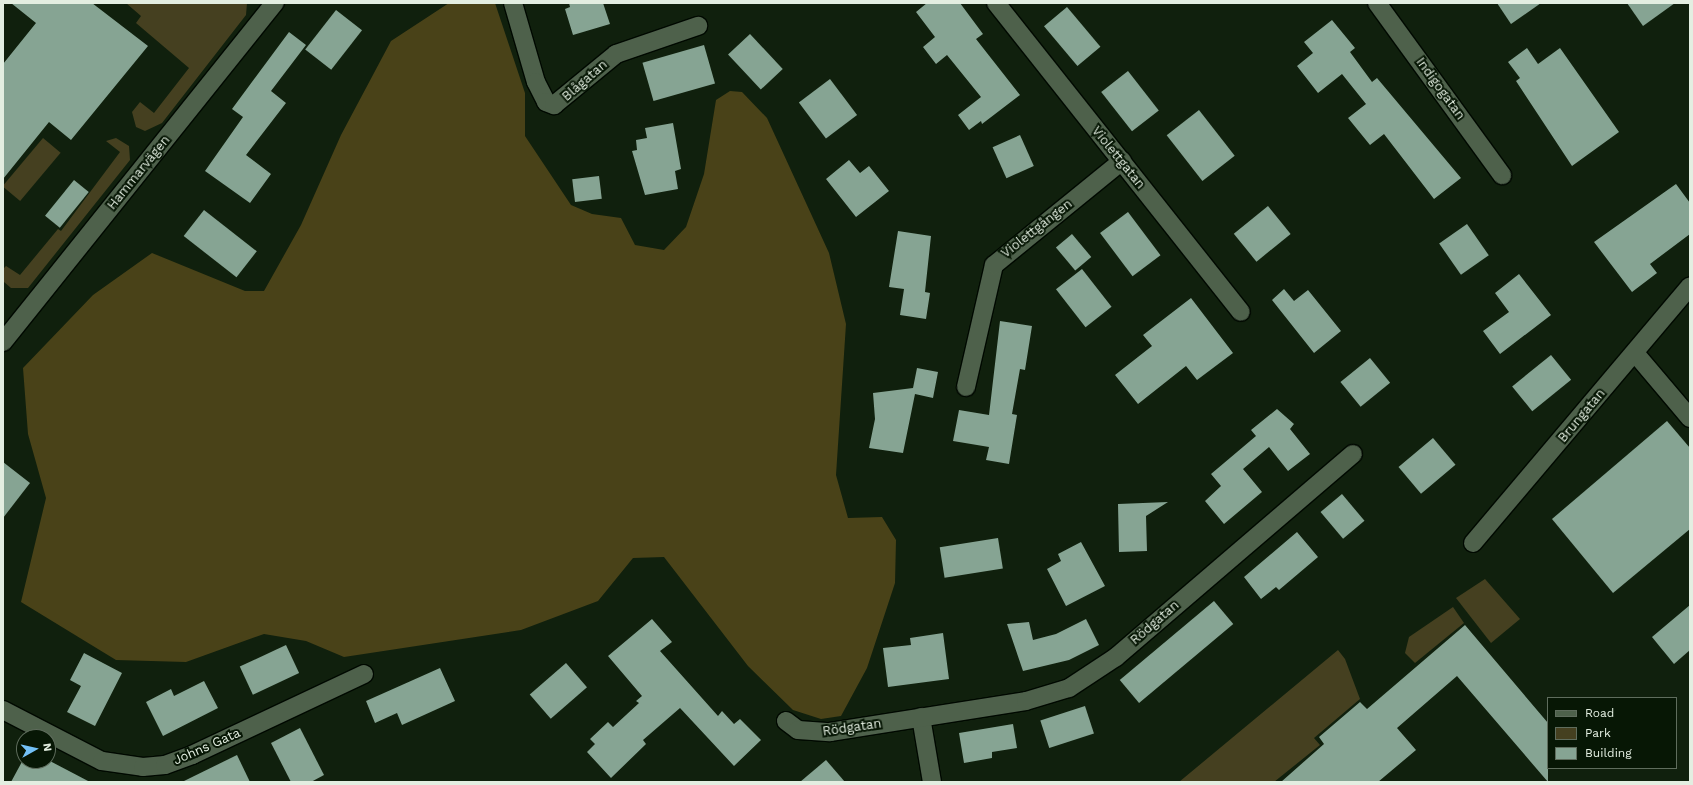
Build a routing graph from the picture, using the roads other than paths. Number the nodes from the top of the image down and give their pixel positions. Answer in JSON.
{"nodes":[{"id":1,"x":275,"y":3,"type":"edge"},
{"id":2,"x":512,"y":3,"type":"edge"},
{"id":3,"x":996,"y":3,"type":"edge"},
{"id":4,"x":1377,"y":3,"type":"edge"},
{"id":5,"x":698,"y":26,"type":"dead end"},
{"id":6,"x":1122,"y":161,"type":"junction"},
{"id":7,"x":1502,"y":175,"type":"dead end"},
{"id":8,"x":1690,"y":286,"type":"edge"},
{"id":9,"x":1241,"y":312,"type":"dead end"},
{"id":10,"x":3,"y":342,"type":"edge"},
{"id":11,"x":1635,"y":353,"type":"junction"},
{"id":12,"x":966,"y":386,"type":"dead end"},
{"id":13,"x":1690,"y":418,"type":"edge"},
{"id":14,"x":1353,"y":454,"type":"dead end"},
{"id":15,"x":1473,"y":543,"type":"dead end"},
{"id":16,"x":364,"y":674,"type":"dead end"},
{"id":17,"x":3,"y":710,"type":"edge"},
{"id":18,"x":921,"y":717,"type":"junction"},
{"id":19,"x":786,"y":721,"type":"dead end"},
{"id":20,"x":932,"y":782,"type":"edge"}],
"edges":[{"from":1,"to":10,"type":"street","name":"Hammarvägen"},
{"from":2,"to":5,"type":"street","name":"Blågatan"},
{"from":3,"to":6,"type":"street","name":"Violettgatan"},
{"from":4,"to":7,"type":"street","name":"Indigogatan"},
{"from":6,"to":9,"type":"street","name":"Violettgatan"},
{"from":6,"to":12,"type":"street","name":"Violettgången"},
{"from":8,"to":11,"type":"street","name":"Brungatan"},
{"from":11,"to":13,"type":"street"},
{"from":11,"to":15,"type":"street","name":"Brungatan"},
{"from":14,"to":18,"type":"street","name":"Rödgatan"},
{"from":16,"to":17,"type":"street","name":"Johns Gata"},
{"from":18,"to":19,"type":"street","name":"Rödgatan"},
{"from":18,"to":20,"type":"street"}]}
